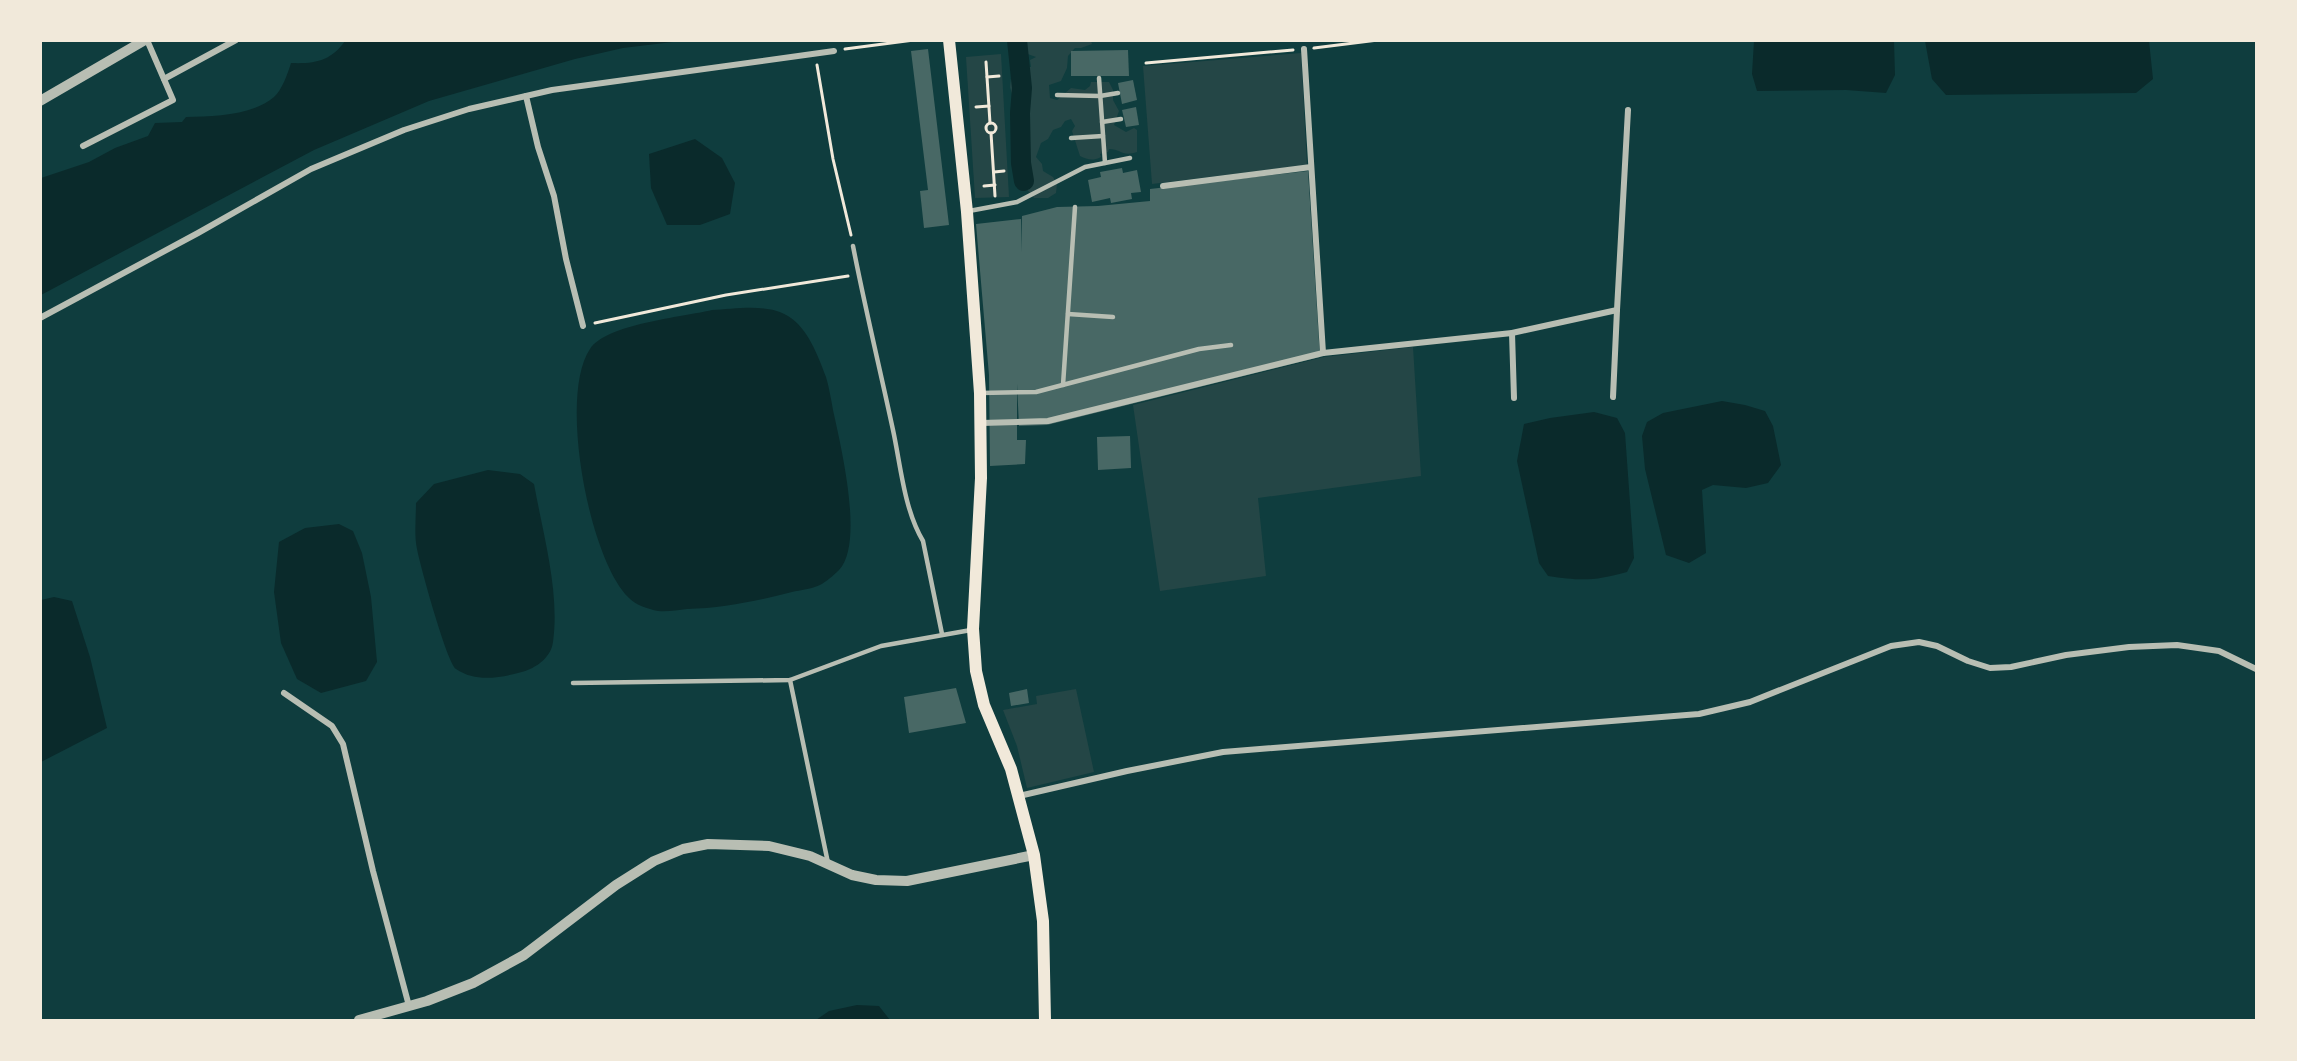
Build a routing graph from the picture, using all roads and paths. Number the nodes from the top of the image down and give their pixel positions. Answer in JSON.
{"nodes":[{"id":1,"x":146,"y":40,"type":"edge"},
{"id":2,"x":236,"y":40,"type":"edge"},
{"id":3,"x":914,"y":40,"type":"edge"},
{"id":4,"x":949,"y":40,"type":"edge"},
{"id":5,"x":1378,"y":40,"type":"edge"},
{"id":6,"x":1304,"y":49,"type":"junction"},
{"id":7,"x":834,"y":51,"type":"joint"},
{"id":8,"x":816,"y":53,"type":"junction"},
{"id":9,"x":986,"y":62,"type":"dead end"},
{"id":10,"x":1146,"y":63,"type":"dead end"},
{"id":11,"x":999,"y":76,"type":"dead end"},
{"id":12,"x":987,"y":77,"type":"junction"},
{"id":13,"x":1099,"y":78,"type":"dead end"},
{"id":14,"x":164,"y":79,"type":"junction"},
{"id":15,"x":1118,"y":93,"type":"dead end"},
{"id":16,"x":1057,"y":95,"type":"dead end"},
{"id":17,"x":526,"y":96,"type":"junction"},
{"id":18,"x":1100,"y":96,"type":"junction"},
{"id":19,"x":40,"y":101,"type":"edge"},
{"id":20,"x":989,"y":106,"type":"junction"},
{"id":21,"x":976,"y":107,"type":"dead end"},
{"id":22,"x":1628,"y":110,"type":"dead end"},
{"id":23,"x":1121,"y":119,"type":"dead end"},
{"id":24,"x":1102,"y":122,"type":"junction"},
{"id":25,"x":990,"y":123,"type":"junction"},
{"id":26,"x":1003,"y":127,"type":"dead end"},
{"id":27,"x":996,"y":128,"type":"junction"},
{"id":28,"x":992,"y":133,"type":"junction"},
{"id":29,"x":1103,"y":136,"type":"junction"},
{"id":30,"x":1071,"y":138,"type":"dead end"},
{"id":31,"x":83,"y":146,"type":"dead end"},
{"id":32,"x":1130,"y":158,"type":"dead end"},
{"id":33,"x":1105,"y":163,"type":"junction"},
{"id":34,"x":1311,"y":167,"type":"junction"},
{"id":35,"x":1004,"y":171,"type":"dead end"},
{"id":36,"x":994,"y":172,"type":"junction"},
{"id":37,"x":995,"y":185,"type":"junction"},
{"id":38,"x":984,"y":186,"type":"dead end"},
{"id":39,"x":1163,"y":186,"type":"dead end"},
{"id":40,"x":996,"y":206,"type":"junction"},
{"id":41,"x":1075,"y":207,"type":"dead end"},
{"id":42,"x":967,"y":212,"type":"junction"},
{"id":43,"x":854,"y":246,"type":"joint"},
{"id":44,"x":859,"y":274,"type":"junction"},
{"id":45,"x":1617,"y":310,"type":"junction"},
{"id":46,"x":1068,"y":314,"type":"junction"},
{"id":47,"x":1113,"y":317,"type":"dead end"},
{"id":48,"x":40,"y":318,"type":"edge"},
{"id":49,"x":584,"y":326,"type":"joint"},
{"id":50,"x":1512,"y":333,"type":"junction"},
{"id":51,"x":1231,"y":345,"type":"dead end"},
{"id":52,"x":1323,"y":353,"type":"junction"},
{"id":53,"x":1063,"y":385,"type":"junction"},
{"id":54,"x":980,"y":393,"type":"junction"},
{"id":55,"x":1613,"y":397,"type":"dead end"},
{"id":56,"x":1514,"y":398,"type":"dead end"},
{"id":57,"x":981,"y":423,"type":"junction"},
{"id":58,"x":974,"y":629,"type":"junction"},
{"id":59,"x":942,"y":634,"type":"junction"},
{"id":60,"x":2256,"y":669,"type":"edge"},
{"id":61,"x":790,"y":680,"type":"junction"},
{"id":62,"x":573,"y":683,"type":"dead end"},
{"id":63,"x":284,"y":693,"type":"dead end"},
{"id":64,"x":1018,"y":796,"type":"junction"},
{"id":65,"x":1034,"y":855,"type":"junction"},
{"id":66,"x":828,"y":864,"type":"junction"},
{"id":67,"x":409,"y":1006,"type":"junction"},
{"id":68,"x":359,"y":1020,"type":"edge"},
{"id":69,"x":1045,"y":1020,"type":"edge"}],
"edges":[{"from":1,"to":14,"type":"street"},
{"from":1,"to":19,"type":"street"},
{"from":2,"to":14,"type":"street"},
{"from":3,"to":7,"type":"path"},
{"from":4,"to":42,"type":"main road"},
{"from":5,"to":6,"type":"path"},
{"from":6,"to":10,"type":"path"},
{"from":6,"to":34,"type":"street"},
{"from":7,"to":8,"type":"street"},
{"from":8,"to":17,"type":"street"},
{"from":8,"to":43,"type":"path"},
{"from":9,"to":12,"type":"path"},
{"from":11,"to":12,"type":"path"},
{"from":12,"to":20,"type":"path"},
{"from":13,"to":18,"type":"lane"},
{"from":14,"to":31,"type":"street"},
{"from":15,"to":18,"type":"lane"},
{"from":16,"to":18,"type":"lane"},
{"from":17,"to":48,"type":"street"},
{"from":17,"to":49,"type":"street"},
{"from":18,"to":24,"type":"lane"},
{"from":20,"to":21,"type":"path"},
{"from":20,"to":25,"type":"path"},
{"from":22,"to":45,"type":"street"},
{"from":23,"to":24,"type":"lane"},
{"from":24,"to":29,"type":"lane"},
{"from":25,"to":27,"type":"path"},
{"from":25,"to":28,"type":"path"},
{"from":26,"to":27,"type":"path"},
{"from":27,"to":28,"type":"path"},
{"from":28,"to":36,"type":"path"},
{"from":29,"to":30,"type":"lane"},
{"from":29,"to":33,"type":"lane"},
{"from":32,"to":33,"type":"lane"},
{"from":33,"to":40,"type":"lane"},
{"from":34,"to":39,"type":"street"},
{"from":34,"to":52,"type":"street"},
{"from":35,"to":36,"type":"path"},
{"from":36,"to":37,"type":"path"},
{"from":37,"to":38,"type":"path"},
{"from":37,"to":40,"type":"path"},
{"from":40,"to":42,"type":"lane"},
{"from":41,"to":46,"type":"lane"},
{"from":42,"to":54,"type":"main road"},
{"from":43,"to":44,"type":"lane"},
{"from":44,"to":49,"type":"path"},
{"from":44,"to":59,"type":"lane"},
{"from":45,"to":50,"type":"street"},
{"from":45,"to":55,"type":"street"},
{"from":46,"to":47,"type":"lane"},
{"from":46,"to":53,"type":"lane"},
{"from":50,"to":52,"type":"street"},
{"from":50,"to":56,"type":"street"},
{"from":51,"to":53,"type":"lane"},
{"from":52,"to":57,"type":"street"},
{"from":53,"to":54,"type":"lane"},
{"from":54,"to":57,"type":"main road"},
{"from":57,"to":58,"type":"main road"},
{"from":58,"to":59,"type":"lane"},
{"from":58,"to":64,"type":"main road"},
{"from":59,"to":61,"type":"lane"},
{"from":60,"to":64,"type":"street"},
{"from":61,"to":62,"type":"lane"},
{"from":61,"to":66,"type":"lane"},
{"from":63,"to":67,"type":"street"},
{"from":64,"to":65,"type":"main road"},
{"from":65,"to":66,"type":"street"},
{"from":65,"to":69,"type":"main road"},
{"from":66,"to":67,"type":"street"},
{"from":67,"to":68,"type":"street"}]}
